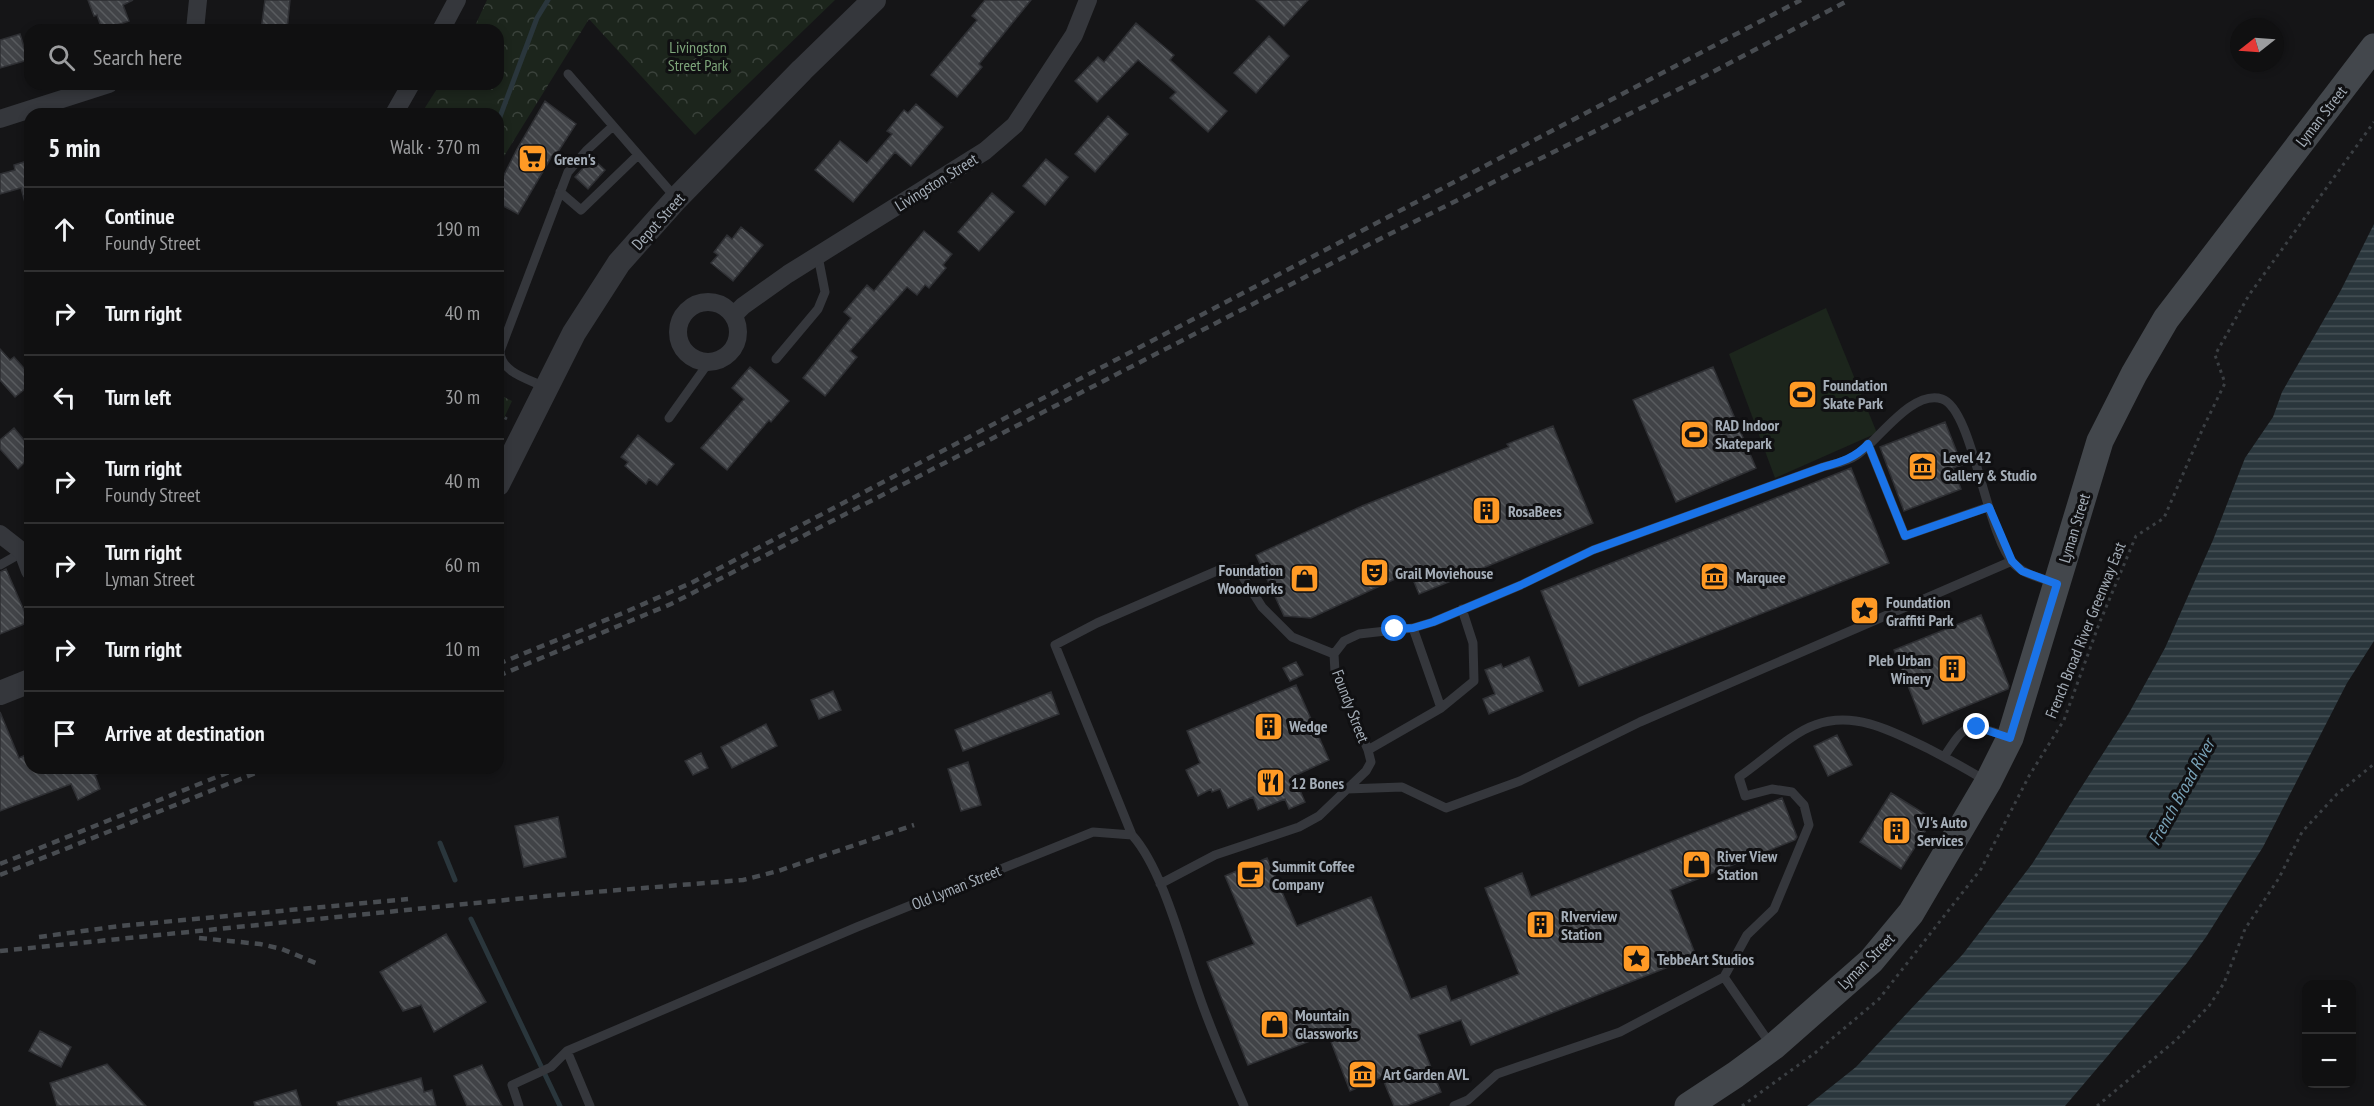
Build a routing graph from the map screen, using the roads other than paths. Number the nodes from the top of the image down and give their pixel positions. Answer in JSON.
{"nodes":[{"id":1,"x":198,"y":0,"type":"edge"},
{"id":2,"x":457,"y":0,"type":"edge"},
{"id":3,"x":874,"y":0,"type":"edge"},
{"id":4,"x":1088,"y":0,"type":"edge"},
{"id":5,"x":196,"y":24,"type":"edge"},
{"id":6,"x":444,"y":24,"type":"edge"},
{"id":7,"x":2374,"y":47,"type":"edge"},
{"id":8,"x":568,"y":74,"type":"dead end"},
{"id":9,"x":90,"y":90,"type":"edge"},
{"id":10,"x":408,"y":90,"type":"edge"},
{"id":11,"x":34,"y":108,"type":"edge"},
{"id":12,"x":397,"y":108,"type":"edge"},
{"id":13,"x":24,"y":111,"type":"edge"},
{"id":14,"x":0,"y":119,"type":"edge"},
{"id":15,"x":613,"y":126,"type":"junction"},
{"id":16,"x":638,"y":155,"type":"junction"},
{"id":17,"x":560,"y":192,"type":"junction"},
{"id":18,"x":676,"y":199,"type":"junction"},
{"id":19,"x":818,"y":256,"type":"junction"},
{"id":20,"x":733,"y":316,"type":"junction"},
{"id":21,"x":504,"y":340,"type":"edge"},
{"id":22,"x":776,"y":359,"type":"dead end"},
{"id":23,"x":709,"y":362,"type":"junction"},
{"id":24,"x":504,"y":364,"type":"edge"},
{"id":25,"x":544,"y":387,"type":"junction"},
{"id":26,"x":669,"y":418,"type":"dead end"},
{"id":27,"x":1868,"y":444,"type":"junction"},
{"id":28,"x":504,"y":471,"type":"edge"},
{"id":29,"x":1989,"y":507,"type":"junction"},
{"id":30,"x":0,"y":534,"type":"edge"},
{"id":31,"x":24,"y":548,"type":"edge"},
{"id":32,"x":24,"y":550,"type":"edge"},
{"id":33,"x":2012,"y":561,"type":"junction"},
{"id":34,"x":0,"y":565,"type":"edge"},
{"id":35,"x":2057,"y":584,"type":"junction"},
{"id":36,"x":1462,"y":609,"type":"junction"},
{"id":37,"x":1413,"y":628,"type":"junction"},
{"id":38,"x":1334,"y":654,"type":"junction"},
{"id":39,"x":24,"y":683,"type":"edge"},
{"id":40,"x":0,"y":693,"type":"edge"},
{"id":41,"x":1442,"y":708,"type":"junction"},
{"id":42,"x":2010,"y":738,"type":"junction"},
{"id":43,"x":1368,"y":750,"type":"junction"},
{"id":44,"x":1944,"y":757,"type":"junction"},
{"id":45,"x":1988,"y":782,"type":"junction"},
{"id":46,"x":1347,"y":789,"type":"junction"},
{"id":47,"x":1132,"y":835,"type":"junction"},
{"id":48,"x":1160,"y":884,"type":"junction"},
{"id":49,"x":1724,"y":977,"type":"junction"},
{"id":50,"x":1773,"y":1047,"type":"junction"},
{"id":51,"x":567,"y":1051,"type":"junction"},
{"id":52,"x":519,"y":1106,"type":"edge"},
{"id":53,"x":590,"y":1106,"type":"edge"},
{"id":54,"x":1244,"y":1106,"type":"edge"},
{"id":55,"x":1454,"y":1106,"type":"edge"},
{"id":56,"x":1688,"y":1106,"type":"edge"}],
"edges":[{"from":1,"to":5,"type":"street"},
{"from":2,"to":6,"type":"street"},
{"from":3,"to":18,"type":"street","name":"Depot Street"},
{"from":4,"to":19,"type":"street","name":"Livingston Street"},
{"from":7,"to":35,"type":"main road","name":"Lyman Street"},
{"from":8,"to":15,"type":"lane"},
{"from":9,"to":11,"type":"street"},
{"from":10,"to":12,"type":"street"},
{"from":13,"to":14,"type":"street"},
{"from":15,"to":16,"type":"lane"},
{"from":15,"to":17,"type":"lane"},
{"from":16,"to":17,"type":"lane"},
{"from":16,"to":18,"type":"lane"},
{"from":17,"to":21,"type":"lane"},
{"from":18,"to":25,"type":"street","name":"Depot Street"},
{"from":19,"to":20,"type":"street","name":"Livingston Street"},
{"from":19,"to":22,"type":"lane"},
{"from":20,"to":23,"type":"street"},
{"from":20,"to":23,"type":"street"},
{"from":23,"to":26,"type":"lane"},
{"from":24,"to":25,"type":"lane"},
{"from":25,"to":28,"type":"street","name":"Depot Street"},
{"from":27,"to":29,"type":"lane"},
{"from":27,"to":29,"type":"lane","name":"Foundy Street"},
{"from":27,"to":36,"type":"lane","name":"Foundy Street"},
{"from":29,"to":33,"type":"lane","name":"Foundy Street"},
{"from":30,"to":31,"type":"street"},
{"from":32,"to":34,"type":"lane"},
{"from":33,"to":35,"type":"lane"},
{"from":33,"to":46,"type":"lane"},
{"from":35,"to":42,"type":"main road","name":"Lyman Street"},
{"from":36,"to":37,"type":"lane","name":"Foundy Street"},
{"from":36,"to":41,"type":"lane"},
{"from":37,"to":38,"type":"lane","name":"Foundy Street"},
{"from":37,"to":41,"type":"lane"},
{"from":38,"to":43,"type":"lane","name":"Foundy Street"},
{"from":38,"to":47,"type":"lane"},
{"from":39,"to":40,"type":"street"},
{"from":41,"to":43,"type":"lane"},
{"from":42,"to":44,"type":"lane"},
{"from":42,"to":45,"type":"main road","name":"Lyman Street"},
{"from":43,"to":46,"type":"lane","name":"Foundy Street"},
{"from":44,"to":45,"type":"lane"},
{"from":44,"to":49,"type":"lane"},
{"from":45,"to":50,"type":"main road","name":"Lyman Street"},
{"from":46,"to":48,"type":"lane","name":"Foundy Street"},
{"from":47,"to":48,"type":"lane"},
{"from":47,"to":51,"type":"lane","name":"Old Lyman Street"},
{"from":48,"to":54,"type":"lane"},
{"from":49,"to":50,"type":"lane"},
{"from":49,"to":55,"type":"lane"},
{"from":50,"to":56,"type":"main road","name":"Lyman Street"},
{"from":51,"to":52,"type":"lane"},
{"from":51,"to":53,"type":"lane"}]}
